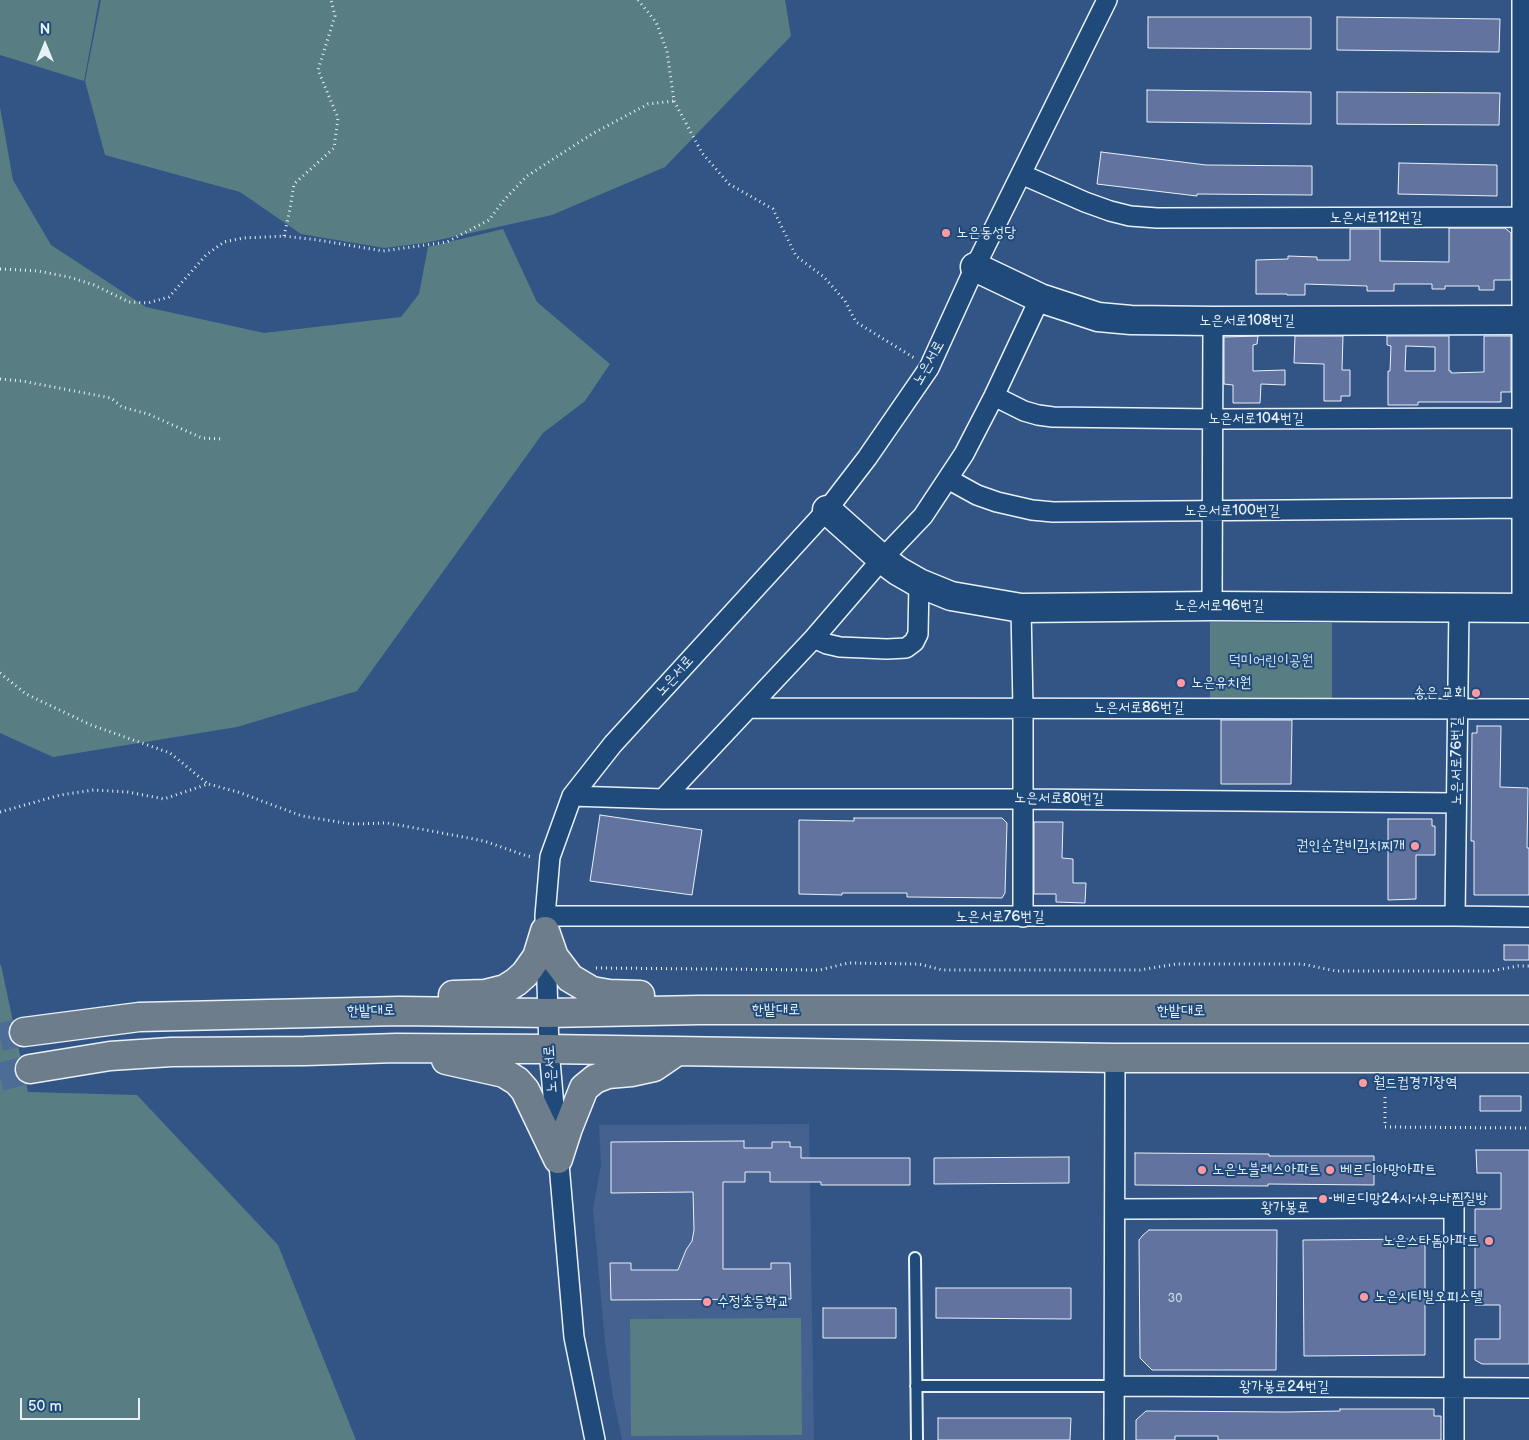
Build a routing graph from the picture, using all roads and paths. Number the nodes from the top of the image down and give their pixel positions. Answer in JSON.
{"nodes":[{"id":1,"x":331,"y":0,"type":"edge"},
{"id":2,"x":638,"y":0,"type":"edge"},
{"id":3,"x":1107,"y":0,"type":"edge"},
{"id":4,"x":1522,"y":0,"type":"edge"},
{"id":5,"x":674,"y":101,"type":"junction"},
{"id":6,"x":1021,"y":174,"type":"junction"},
{"id":7,"x":1522,"y":217,"type":"junction"},
{"id":8,"x":284,"y":236,"type":"junction"},
{"id":9,"x":975,"y":267,"type":"junction"},
{"id":10,"x":0,"y":269,"type":"edge"},
{"id":11,"x":1040,"y":298,"type":"junction"},
{"id":12,"x":1526,"y":320,"type":"edge"},
{"id":13,"x":1213,"y":321,"type":"junction"},
{"id":14,"x":929,"y":368,"type":"junction"},
{"id":15,"x":0,"y":379,"type":"edge"},
{"id":16,"x":994,"y":396,"type":"junction"},
{"id":17,"x":1522,"y":418,"type":"junction"},
{"id":18,"x":1213,"y":419,"type":"junction"},
{"id":19,"x":222,"y":439,"type":"dead end"},
{"id":20,"x":948,"y":479,"type":"junction"},
{"id":21,"x":1521,"y":508,"type":"junction"},
{"id":22,"x":826,"y":510,"type":"junction"},
{"id":23,"x":1213,"y":511,"type":"junction"},
{"id":24,"x":882,"y":559,"type":"junction"},
{"id":25,"x":919,"y":583,"type":"junction"},
{"id":26,"x":1212,"y":606,"type":"junction"},
{"id":27,"x":1459,"y":607,"type":"junction"},
{"id":28,"x":1021,"y":608,"type":"junction"},
{"id":29,"x":1525,"y":608,"type":"edge"},
{"id":30,"x":814,"y":638,"type":"junction"},
{"id":31,"x":0,"y":672,"type":"edge"},
{"id":32,"x":749,"y":708,"type":"junction"},
{"id":33,"x":1023,"y":708,"type":"junction"},
{"id":34,"x":1457,"y":709,"type":"junction"},
{"id":35,"x":1529,"y":709,"type":"edge"},
{"id":36,"x":208,"y":784,"type":"junction"},
{"id":37,"x":572,"y":796,"type":"junction"},
{"id":38,"x":662,"y":799,"type":"junction"},
{"id":39,"x":1022,"y":799,"type":"junction"},
{"id":40,"x":1456,"y":803,"type":"junction"},
{"id":41,"x":0,"y":812,"type":"edge"},
{"id":42,"x":550,"y":857,"type":"junction"},
{"id":43,"x":1455,"y":916,"type":"junction"},
{"id":44,"x":1023,"y":917,"type":"junction"},
{"id":45,"x":1529,"y":917,"type":"edge"},
{"id":46,"x":545,"y":924,"type":"junction"},
{"id":47,"x":1529,"y":966,"type":"edge"},
{"id":48,"x":590,"y":968,"type":"dead end"},
{"id":49,"x":1529,"y":1003,"type":"edge"},
{"id":50,"x":1500,"y":1009,"type":"junction"},
{"id":51,"x":699,"y":1010,"type":"junction"},
{"id":52,"x":1529,"y":1010,"type":"edge"},
{"id":53,"x":399,"y":1011,"type":"junction"},
{"id":54,"x":548,"y":1013,"type":"junction"},
{"id":55,"x":24,"y":1032,"type":"tunnel mouth"},
{"id":56,"x":396,"y":1048,"type":"junction"},
{"id":57,"x":549,"y":1049,"type":"junction"},
{"id":58,"x":677,"y":1051,"type":"junction"},
{"id":59,"x":1115,"y":1058,"type":"junction"},
{"id":60,"x":1521,"y":1060,"type":"edge"},
{"id":61,"x":30,"y":1069,"type":"tunnel mouth"},
{"id":62,"x":1385,"y":1097,"type":"dead end"},
{"id":63,"x":1529,"y":1128,"type":"edge"},
{"id":64,"x":558,"y":1159,"type":"junction"},
{"id":65,"x":1115,"y":1209,"type":"junction"},
{"id":66,"x":914,"y":1258,"type":"dead end"},
{"id":67,"x":916,"y":1386,"type":"junction"},
{"id":68,"x":1114,"y":1386,"type":"junction"},
{"id":69,"x":1454,"y":1387,"type":"junction"},
{"id":70,"x":1529,"y":1388,"type":"edge"},
{"id":71,"x":595,"y":1440,"type":"edge"},
{"id":72,"x":917,"y":1440,"type":"edge"},
{"id":73,"x":1114,"y":1440,"type":"edge"},
{"id":74,"x":1454,"y":1440,"type":"edge"}],
"edges":[{"from":1,"to":8,"type":"path"},
{"from":2,"to":5,"type":"path"},
{"from":3,"to":6,"type":"street","name":"노은서로"},
{"from":4,"to":7,"type":"street"},
{"from":5,"to":8,"type":"path"},
{"from":5,"to":14,"type":"path"},
{"from":6,"to":7,"type":"street","name":"노은서로112번길"},
{"from":6,"to":9,"type":"street","name":"노은서로"},
{"from":7,"to":12,"type":"street","name":"노은서로96번길"},
{"from":8,"to":10,"type":"path"},
{"from":9,"to":11,"type":"street","name":"노은서로108번길"},
{"from":9,"to":14,"type":"street","name":"노은서로"},
{"from":11,"to":13,"type":"street","name":"노은서로108번길"},
{"from":11,"to":16,"type":"street"},
{"from":12,"to":13,"type":"street","name":"노은서로108번길"},
{"from":12,"to":17,"type":"street","name":"노은서로96번길"},
{"from":13,"to":18,"type":"street"},
{"from":14,"to":22,"type":"street","name":"노은서로"},
{"from":15,"to":19,"type":"path"},
{"from":16,"to":18,"type":"street","name":"노은서로104번길"},
{"from":16,"to":20,"type":"street"},
{"from":17,"to":18,"type":"street","name":"노은서로104번길"},
{"from":17,"to":21,"type":"street","name":"노은서로96번길"},
{"from":18,"to":23,"type":"street"},
{"from":20,"to":23,"type":"street","name":"노은서로100번길"},
{"from":20,"to":24,"type":"street"},
{"from":21,"to":23,"type":"street","name":"노은서로100번길"},
{"from":21,"to":29,"type":"street","name":"노은서로96번길"},
{"from":22,"to":24,"type":"street","name":"노은서로96번길"},
{"from":22,"to":37,"type":"street","name":"노은서로"},
{"from":23,"to":26,"type":"street"},
{"from":24,"to":25,"type":"street","name":"노은서로96번길"},
{"from":24,"to":30,"type":"street"},
{"from":25,"to":28,"type":"street","name":"노은서로96번길"},
{"from":25,"to":30,"type":"street"},
{"from":26,"to":27,"type":"street","name":"노은서로96번길"},
{"from":26,"to":28,"type":"street","name":"노은서로96번길"},
{"from":27,"to":29,"type":"street","name":"노은서로96번길"},
{"from":27,"to":34,"type":"street","name":"노은서로76번길"},
{"from":28,"to":33,"type":"street"},
{"from":30,"to":32,"type":"street"},
{"from":31,"to":36,"type":"path"},
{"from":32,"to":33,"type":"street","name":"노은서로86번길"},
{"from":32,"to":38,"type":"street"},
{"from":33,"to":34,"type":"street","name":"노은서로86번길"},
{"from":33,"to":39,"type":"street"},
{"from":34,"to":35,"type":"street","name":"노은서로86번길"},
{"from":34,"to":40,"type":"street","name":"노은서로76번길"},
{"from":36,"to":41,"type":"path"},
{"from":36,"to":42,"type":"path"},
{"from":37,"to":38,"type":"street","name":"노은서로80번길"},
{"from":37,"to":42,"type":"street","name":"노은서로"},
{"from":38,"to":39,"type":"street","name":"노은서로80번길"},
{"from":39,"to":40,"type":"street","name":"노은서로80번길"},
{"from":39,"to":44,"type":"street"},
{"from":40,"to":43,"type":"street","name":"노은서로76번길"},
{"from":42,"to":46,"type":"street","name":"노은서로"},
{"from":43,"to":44,"type":"street","name":"노은서로76번길"},
{"from":43,"to":45,"type":"street","name":"노은서로76번길"},
{"from":44,"to":46,"type":"street","name":"노은서로76번길"},
{"from":46,"to":51,"type":"main road"},
{"from":46,"to":53,"type":"main road"},
{"from":46,"to":54,"type":"street","name":"노은서로"},
{"from":47,"to":48,"type":"path"},
{"from":49,"to":50,"type":"main road"},
{"from":50,"to":51,"type":"main road","name":"한밭대로"},
{"from":50,"to":52,"type":"main road","name":"한밭대로"},
{"from":51,"to":54,"type":"main road","name":"한밭대로"},
{"from":53,"to":54,"type":"main road","name":"한밭대로"},
{"from":53,"to":55,"type":"main road","name":"한밭대로"},
{"from":54,"to":57,"type":"street","name":"노은서로"},
{"from":56,"to":57,"type":"main road"},
{"from":56,"to":61,"type":"main road"},
{"from":56,"to":64,"type":"main road"},
{"from":57,"to":58,"type":"main road"},
{"from":57,"to":64,"type":"street","name":"노은서로"},
{"from":58,"to":59,"type":"main road"},
{"from":58,"to":64,"type":"main road"},
{"from":59,"to":60,"type":"main road"},
{"from":59,"to":65,"type":"street"},
{"from":62,"to":63,"type":"path"},
{"from":64,"to":71,"type":"street","name":"노은서로"},
{"from":65,"to":68,"type":"street"},
{"from":65,"to":69,"type":"street","name":"왕가봉로"},
{"from":66,"to":67,"type":"lane"},
{"from":67,"to":68,"type":"lane"},
{"from":67,"to":72,"type":"lane"},
{"from":68,"to":69,"type":"street","name":"왕가봉로24번길"},
{"from":68,"to":73,"type":"street"},
{"from":69,"to":70,"type":"street","name":"왕가봉로24번길"},
{"from":69,"to":74,"type":"street"}]}
